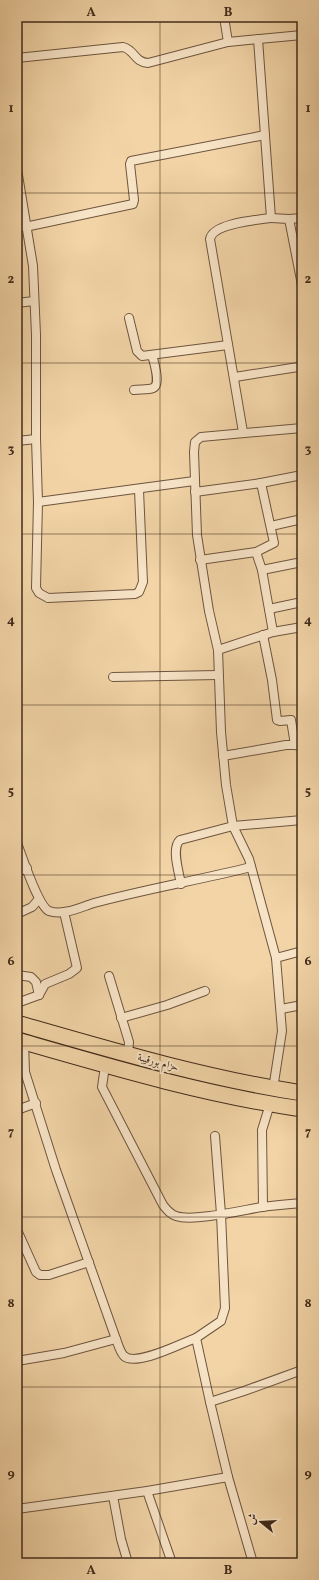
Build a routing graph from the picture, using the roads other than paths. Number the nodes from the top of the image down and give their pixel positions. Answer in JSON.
{"nodes":[{"id":1,"x":224,"y":17,"type":"edge"},
{"id":2,"x":302,"y":35,"type":"edge"},
{"id":3,"x":258,"y":39,"type":"junction"},
{"id":4,"x":228,"y":42,"type":"junction"},
{"id":5,"x":17,"y":58,"type":"edge"},
{"id":6,"x":265,"y":135,"type":"junction"},
{"id":7,"x":17,"y":169,"type":"edge"},
{"id":8,"x":271,"y":218,"type":"junction"},
{"id":9,"x":302,"y":218,"type":"edge"},
{"id":10,"x":289,"y":219,"type":"junction"},
{"id":11,"x":26,"y":227,"type":"junction"},
{"id":12,"x":302,"y":285,"type":"edge"},
{"id":13,"x":34,"y":301,"type":"junction"},
{"id":14,"x":17,"y":303,"type":"edge"},
{"id":15,"x":129,"y":318,"type":"dead end"},
{"id":16,"x":228,"y":345,"type":"junction"},
{"id":17,"x":152,"y":355,"type":"junction"},
{"id":18,"x":298,"y":367,"type":"dead end"},
{"id":19,"x":235,"y":378,"type":"junction"},
{"id":20,"x":134,"y":390,"type":"dead end"},
{"id":21,"x":302,"y":428,"type":"edge"},
{"id":22,"x":243,"y":432,"type":"junction"},
{"id":23,"x":36,"y":439,"type":"junction"},
{"id":24,"x":17,"y":441,"type":"edge"},
{"id":25,"x":302,"y":475,"type":"edge"},
{"id":26,"x":194,"y":482,"type":"junction"},
{"id":27,"x":262,"y":483,"type":"junction"},
{"id":28,"x":140,"y":490,"type":"junction"},
{"id":29,"x":195,"y":492,"type":"junction"},
{"id":30,"x":38,"y":502,"type":"junction"},
{"id":31,"x":302,"y":519,"type":"edge"},
{"id":32,"x":271,"y":526,"type":"junction"},
{"id":33,"x":256,"y":552,"type":"junction"},
{"id":34,"x":200,"y":560,"type":"junction"},
{"id":35,"x":302,"y":562,"type":"edge"},
{"id":36,"x":262,"y":570,"type":"junction"},
{"id":37,"x":302,"y":602,"type":"edge"},
{"id":38,"x":269,"y":609,"type":"junction"},
{"id":39,"x":302,"y":627,"type":"edge"},
{"id":40,"x":273,"y":632,"type":"junction"},
{"id":41,"x":263,"y":635,"type":"junction"},
{"id":42,"x":218,"y":650,"type":"junction"},
{"id":43,"x":218,"y":675,"type":"junction"},
{"id":44,"x":113,"y":677,"type":"dead end"},
{"id":45,"x":298,"y":746,"type":"edge"},
{"id":46,"x":223,"y":756,"type":"junction"},
{"id":47,"x":302,"y":820,"type":"edge"},
{"id":48,"x":233,"y":826,"type":"junction"},
{"id":49,"x":17,"y":843,"type":"edge"},
{"id":50,"x":251,"y":867,"type":"junction"},
{"id":51,"x":27,"y":868,"type":"junction"},
{"id":52,"x":17,"y":872,"type":"edge"},
{"id":53,"x":181,"y":884,"type":"junction"},
{"id":54,"x":39,"y":899,"type":"junction"},
{"id":55,"x":64,"y":912,"type":"junction"},
{"id":56,"x":17,"y":914,"type":"edge"},
{"id":57,"x":302,"y":951,"type":"edge"},
{"id":58,"x":276,"y":958,"type":"junction"},
{"id":59,"x":17,"y":975,"type":"edge"},
{"id":60,"x":109,"y":976,"type":"dead end"},
{"id":61,"x":205,"y":991,"type":"dead end"},
{"id":62,"x":38,"y":995,"type":"junction"},
{"id":63,"x":17,"y":1003,"type":"edge"},
{"id":64,"x":302,"y":1005,"type":"edge"},
{"id":65,"x":281,"y":1009,"type":"junction"},
{"id":66,"x":121,"y":1018,"type":"junction"},
{"id":67,"x":17,"y":1023,"type":"edge"},
{"id":68,"x":20,"y":1041,"type":"edge"},
{"id":69,"x":128,"y":1055,"type":"junction"},
{"id":70,"x":105,"y":1066,"type":"junction"},
{"id":71,"x":273,"y":1089,"type":"junction"},
{"id":72,"x":302,"y":1093,"type":"edge"},
{"id":73,"x":36,"y":1103,"type":"junction"},
{"id":74,"x":270,"y":1104,"type":"junction"},
{"id":75,"x":302,"y":1109,"type":"edge"},
{"id":76,"x":17,"y":1110,"type":"edge"},
{"id":77,"x":215,"y":1136,"type":"dead end"},
{"id":78,"x":302,"y":1203,"type":"edge"},
{"id":79,"x":263,"y":1207,"type":"junction"},
{"id":80,"x":221,"y":1214,"type":"junction"},
{"id":81,"x":17,"y":1230,"type":"edge"},
{"id":82,"x":89,"y":1262,"type":"junction"},
{"id":83,"x":196,"y":1338,"type":"junction"},
{"id":84,"x":116,"y":1339,"type":"junction"},
{"id":85,"x":17,"y":1360,"type":"edge"},
{"id":86,"x":302,"y":1370,"type":"edge"},
{"id":87,"x":210,"y":1402,"type":"junction"},
{"id":88,"x":228,"y":1477,"type":"junction"},
{"id":89,"x":147,"y":1491,"type":"junction"},
{"id":90,"x":113,"y":1496,"type":"junction"},
{"id":91,"x":17,"y":1509,"type":"edge"},
{"id":92,"x":128,"y":1563,"type":"edge"},
{"id":93,"x":172,"y":1563,"type":"edge"},
{"id":94,"x":253,"y":1563,"type":"edge"}],
"edges":[{"from":1,"to":4,"type":"street"},
{"from":2,"to":3,"type":"street"},
{"from":3,"to":4,"type":"street"},
{"from":3,"to":6,"type":"street"},
{"from":4,"to":5,"type":"street"},
{"from":6,"to":8,"type":"street"},
{"from":6,"to":11,"type":"street"},
{"from":7,"to":11,"type":"street"},
{"from":8,"to":10,"type":"street"},
{"from":8,"to":16,"type":"street"},
{"from":9,"to":10,"type":"street"},
{"from":10,"to":12,"type":"street"},
{"from":11,"to":13,"type":"street"},
{"from":13,"to":14,"type":"street"},
{"from":13,"to":23,"type":"street"},
{"from":15,"to":17,"type":"street"},
{"from":16,"to":17,"type":"street"},
{"from":16,"to":19,"type":"street"},
{"from":17,"to":20,"type":"street"},
{"from":18,"to":19,"type":"street"},
{"from":19,"to":22,"type":"street"},
{"from":21,"to":22,"type":"street"},
{"from":22,"to":26,"type":"street"},
{"from":23,"to":24,"type":"street"},
{"from":23,"to":30,"type":"street"},
{"from":25,"to":27,"type":"street"},
{"from":26,"to":28,"type":"street"},
{"from":26,"to":29,"type":"street"},
{"from":27,"to":29,"type":"street"},
{"from":27,"to":32,"type":"street"},
{"from":28,"to":30,"type":"street"},
{"from":28,"to":30,"type":"street"},
{"from":29,"to":34,"type":"street"},
{"from":31,"to":32,"type":"street"},
{"from":32,"to":33,"type":"street"},
{"from":33,"to":34,"type":"street"},
{"from":33,"to":36,"type":"street"},
{"from":34,"to":42,"type":"street"},
{"from":35,"to":36,"type":"street"},
{"from":36,"to":38,"type":"street"},
{"from":37,"to":38,"type":"street"},
{"from":38,"to":40,"type":"street"},
{"from":39,"to":40,"type":"street"},
{"from":40,"to":41,"type":"street"},
{"from":41,"to":42,"type":"street"},
{"from":41,"to":45,"type":"street"},
{"from":42,"to":43,"type":"street"},
{"from":43,"to":44,"type":"street"},
{"from":43,"to":46,"type":"street"},
{"from":45,"to":46,"type":"street"},
{"from":46,"to":48,"type":"street"},
{"from":47,"to":48,"type":"street"},
{"from":48,"to":50,"type":"street"},
{"from":48,"to":53,"type":"street"},
{"from":49,"to":51,"type":"street"},
{"from":50,"to":53,"type":"street"},
{"from":50,"to":58,"type":"street"},
{"from":51,"to":52,"type":"street"},
{"from":51,"to":54,"type":"street"},
{"from":53,"to":55,"type":"street"},
{"from":54,"to":55,"type":"street"},
{"from":54,"to":56,"type":"street"},
{"from":55,"to":62,"type":"street"},
{"from":57,"to":58,"type":"street"},
{"from":58,"to":65,"type":"street"},
{"from":59,"to":62,"type":"street"},
{"from":60,"to":66,"type":"street"},
{"from":61,"to":66,"type":"street"},
{"from":62,"to":63,"type":"street"},
{"from":64,"to":65,"type":"street"},
{"from":65,"to":71,"type":"street"},
{"from":66,"to":69,"type":"street"},
{"from":67,"to":69,"type":"highway","name":"حزام بورقيبة"},
{"from":68,"to":70,"type":"highway","name":"حزام بورقيبة"},
{"from":68,"to":73,"type":"street"},
{"from":69,"to":71,"type":"highway","name":"حزام بورقيبة"},
{"from":70,"to":74,"type":"highway","name":"حزام بورقيبة"},
{"from":70,"to":80,"type":"street"},
{"from":71,"to":72,"type":"highway","name":"حزام بورقيبة"},
{"from":73,"to":76,"type":"street"},
{"from":73,"to":82,"type":"street"},
{"from":74,"to":75,"type":"highway","name":"حزام بورقيبة"},
{"from":74,"to":79,"type":"street"},
{"from":77,"to":80,"type":"street"},
{"from":78,"to":79,"type":"street"},
{"from":79,"to":80,"type":"street"},
{"from":80,"to":83,"type":"street"},
{"from":81,"to":82,"type":"street"},
{"from":82,"to":84,"type":"street"},
{"from":83,"to":84,"type":"street"},
{"from":83,"to":87,"type":"street"},
{"from":84,"to":85,"type":"street"},
{"from":86,"to":87,"type":"street"},
{"from":87,"to":88,"type":"street"},
{"from":88,"to":89,"type":"street"},
{"from":88,"to":94,"type":"street"},
{"from":89,"to":90,"type":"street"},
{"from":89,"to":93,"type":"street"},
{"from":90,"to":91,"type":"street"},
{"from":90,"to":92,"type":"street"}]}
